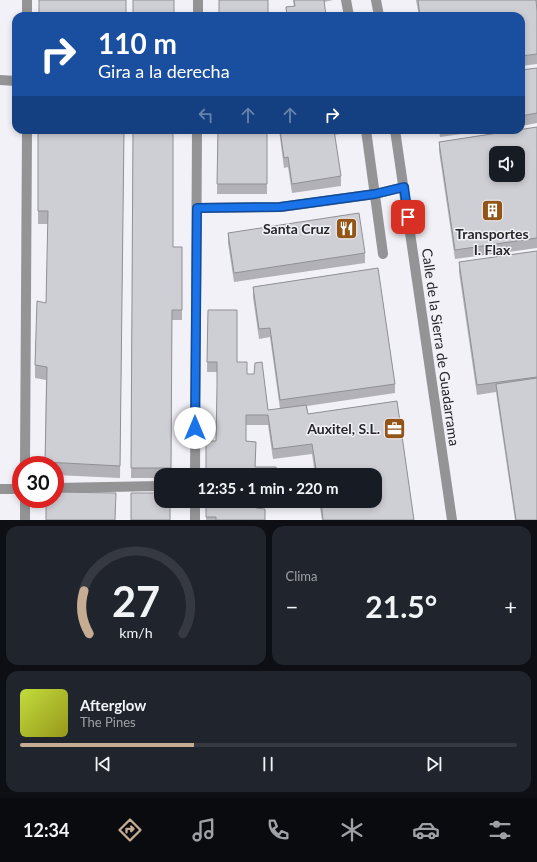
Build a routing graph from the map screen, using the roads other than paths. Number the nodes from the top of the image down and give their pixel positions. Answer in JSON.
{"nodes":[{"id":1,"x":28,"y":0,"type":"edge"},
{"id":2,"x":198,"y":0,"type":"edge"},
{"id":3,"x":346,"y":0,"type":"edge"},
{"id":4,"x":376,"y":0,"type":"edge"},
{"id":5,"x":27,"y":12,"type":"edge"},
{"id":6,"x":198,"y":12,"type":"edge"},
{"id":7,"x":348,"y":12,"type":"edge"},
{"id":8,"x":378,"y":12,"type":"edge"},
{"id":9,"x":0,"y":80,"type":"edge"},
{"id":10,"x":12,"y":81,"type":"edge"},
{"id":11,"x":27,"y":134,"type":"edge"},
{"id":12,"x":197,"y":134,"type":"edge"},
{"id":13,"x":367,"y":134,"type":"edge"},
{"id":14,"x":397,"y":134,"type":"edge"},
{"id":15,"x":404,"y":187,"type":"junction"},
{"id":16,"x":375,"y":194,"type":"junction"},
{"id":17,"x":197,"y":208,"type":"junction"},
{"id":18,"x":383,"y":254,"type":"dead end"},
{"id":19,"x":25,"y":456,"type":"edge"},
{"id":20,"x":195,"y":468,"type":"edge"},
{"id":21,"x":154,"y":486,"type":"edge"},
{"id":22,"x":64,"y":488,"type":"edge"},
{"id":23,"x":0,"y":489,"type":"edge"},
{"id":24,"x":12,"y":489,"type":"edge"},
{"id":25,"x":25,"y":508,"type":"edge"},
{"id":26,"x":195,"y":508,"type":"edge"},
{"id":27,"x":25,"y":520,"type":"edge"},
{"id":28,"x":195,"y":520,"type":"edge"},
{"id":29,"x":452,"y":520,"type":"edge"}],
"edges":[{"from":1,"to":5,"type":"street"},
{"from":2,"to":6,"type":"street"},
{"from":3,"to":7,"type":"street"},
{"from":4,"to":8,"type":"street"},
{"from":9,"to":10,"type":"street"},
{"from":11,"to":19,"type":"street"},
{"from":12,"to":17,"type":"street"},
{"from":13,"to":16,"type":"street"},
{"from":14,"to":15,"type":"street","name":"Calle de la Sierra de Guadarrama"},
{"from":15,"to":16,"type":"street"},
{"from":15,"to":29,"type":"street","name":"Calle de la Sierra de Guadarrama"},
{"from":16,"to":17,"type":"street"},
{"from":16,"to":18,"type":"street"},
{"from":17,"to":20,"type":"street"},
{"from":21,"to":22,"type":"street"},
{"from":23,"to":24,"type":"street"},
{"from":25,"to":27,"type":"street"},
{"from":26,"to":28,"type":"street"}]}
